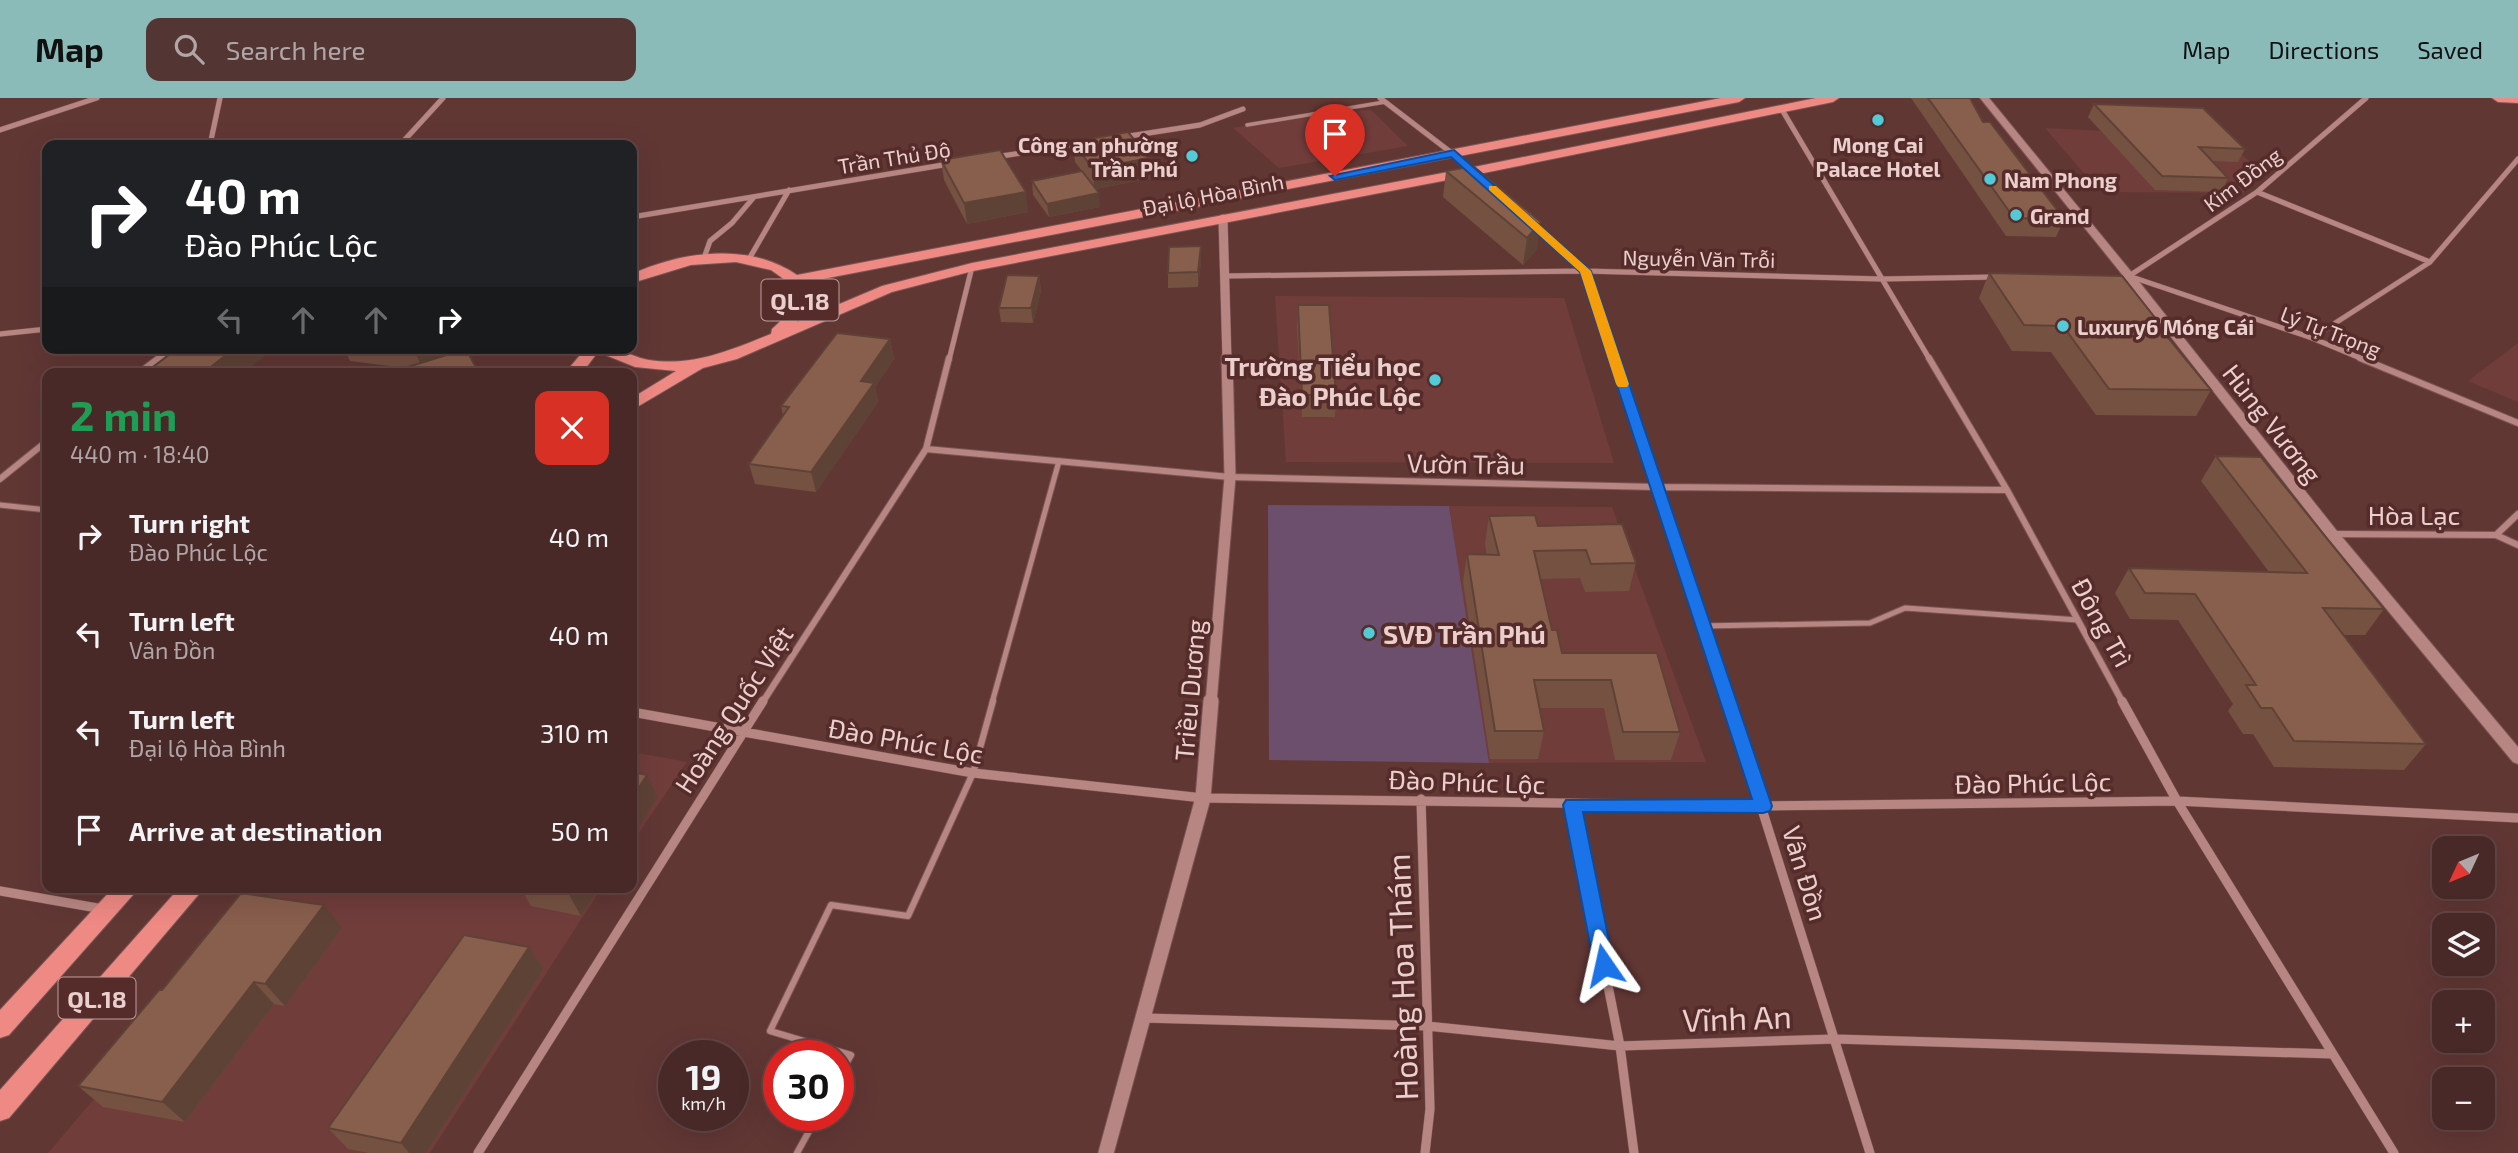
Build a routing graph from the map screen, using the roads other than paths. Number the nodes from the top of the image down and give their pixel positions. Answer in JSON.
{"nodes":[{"id":1,"x":97,"y":98,"type":"edge"},
{"id":2,"x":220,"y":98,"type":"edge"},
{"id":3,"x":443,"y":98,"type":"edge"},
{"id":4,"x":1739,"y":98,"type":"edge"},
{"id":5,"x":1833,"y":98,"type":"edge"},
{"id":6,"x":1984,"y":98,"type":"edge"},
{"id":7,"x":2001,"y":98,"type":"edge"},
{"id":8,"x":2366,"y":98,"type":"edge"},
{"id":9,"x":2498,"y":98,"type":"edge"},
{"id":10,"x":2518,"y":99,"type":"edge"},
{"id":11,"x":1382,"y":100,"type":"edge"},
{"id":12,"x":1779,"y":103,"type":"edge"},
{"id":13,"x":1243,"y":109,"type":"dead end"},
{"id":14,"x":1997,"y":112,"type":"junction"},
{"id":15,"x":1247,"y":125,"type":"dead end"},
{"id":16,"x":0,"y":130,"type":"edge"},
{"id":17,"x":1110,"y":139,"type":"edge"},
{"id":18,"x":211,"y":140,"type":"edge"},
{"id":19,"x":405,"y":140,"type":"edge"},
{"id":20,"x":1083,"y":144,"type":"edge"},
{"id":21,"x":1454,"y":153,"type":"junction"},
{"id":22,"x":989,"y":158,"type":"edge"},
{"id":23,"x":2518,"y":159,"type":"edge"},
{"id":24,"x":962,"y":162,"type":"edge"},
{"id":25,"x":1479,"y":176,"type":"junction"},
{"id":26,"x":789,"y":190,"type":"junction"},
{"id":27,"x":2257,"y":192,"type":"junction"},
{"id":28,"x":754,"y":196,"type":"junction"},
{"id":29,"x":1218,"y":199,"type":"junction"},
{"id":30,"x":637,"y":216,"type":"edge"},
{"id":31,"x":1524,"y":216,"type":"edge"},
{"id":32,"x":1228,"y":218,"type":"junction"},
{"id":33,"x":704,"y":258,"type":"junction"},
{"id":34,"x":749,"y":259,"type":"junction"},
{"id":35,"x":2430,"y":262,"type":"junction"},
{"id":36,"x":972,"y":267,"type":"junction"},
{"id":37,"x":1585,"y":271,"type":"junction"},
{"id":38,"x":637,"y":275,"type":"edge"},
{"id":39,"x":1226,"y":276,"type":"junction"},
{"id":40,"x":2115,"y":276,"type":"edge"},
{"id":41,"x":2129,"y":276,"type":"junction"},
{"id":42,"x":2005,"y":277,"type":"edge"},
{"id":43,"x":1881,"y":279,"type":"junction"},
{"id":44,"x":794,"y":280,"type":"junction"},
{"id":45,"x":42,"y":330,"type":"edge"},
{"id":46,"x":0,"y":334,"type":"edge"},
{"id":47,"x":2312,"y":338,"type":"junction"},
{"id":48,"x":738,"y":353,"type":"junction"},
{"id":49,"x":164,"y":354,"type":"edge"},
{"id":50,"x":589,"y":354,"type":"edge"},
{"id":51,"x":610,"y":354,"type":"edge"},
{"id":52,"x":699,"y":364,"type":"junction"},
{"id":53,"x":146,"y":368,"type":"edge"},
{"id":54,"x":577,"y":368,"type":"edge"},
{"id":55,"x":637,"y":401,"type":"edge"},
{"id":56,"x":2518,"y":424,"type":"edge"},
{"id":57,"x":42,"y":445,"type":"edge"},
{"id":58,"x":926,"y":449,"type":"junction"},
{"id":59,"x":1059,"y":461,"type":"junction"},
{"id":60,"x":0,"y":469,"type":"edge"},
{"id":61,"x":9,"y":470,"type":"junction"},
{"id":62,"x":1230,"y":477,"type":"junction"},
{"id":63,"x":0,"y":479,"type":"edge"},
{"id":64,"x":1656,"y":487,"type":"junction"},
{"id":65,"x":2007,"y":490,"type":"junction"},
{"id":66,"x":0,"y":505,"type":"edge"},
{"id":67,"x":42,"y":509,"type":"edge"},
{"id":68,"x":2518,"y":514,"type":"edge"},
{"id":69,"x":2332,"y":534,"type":"junction"},
{"id":70,"x":2496,"y":535,"type":"junction"},
{"id":71,"x":2518,"y":545,"type":"edge"},
{"id":72,"x":2078,"y":620,"type":"junction"},
{"id":73,"x":1702,"y":626,"type":"junction"},
{"id":74,"x":637,"y":713,"type":"edge"},
{"id":75,"x":742,"y":733,"type":"junction"},
{"id":76,"x":2518,"y":758,"type":"edge"},
{"id":77,"x":973,"y":773,"type":"junction"},
{"id":78,"x":1203,"y":798,"type":"junction"},
{"id":79,"x":1421,"y":799,"type":"junction"},
{"id":80,"x":2177,"y":801,"type":"junction"},
{"id":81,"x":1572,"y":805,"type":"junction"},
{"id":82,"x":1763,"y":806,"type":"junction"},
{"id":83,"x":2518,"y":818,"type":"edge"},
{"id":84,"x":0,"y":891,"type":"edge"},
{"id":85,"x":124,"y":893,"type":"edge"},
{"id":86,"x":189,"y":893,"type":"edge"},
{"id":87,"x":108,"y":910,"type":"junction"},
{"id":88,"x":1144,"y":1018,"type":"junction"},
{"id":89,"x":1427,"y":1026,"type":"junction"},
{"id":90,"x":0,"y":1027,"type":"edge"},
{"id":91,"x":1835,"y":1039,"type":"junction"},
{"id":92,"x":800,"y":1040,"type":"edge"},
{"id":93,"x":1620,"y":1046,"type":"junction"},
{"id":94,"x":2333,"y":1054,"type":"junction"},
{"id":95,"x":0,"y":1110,"type":"edge"},
{"id":96,"x":809,"y":1131,"type":"edge"},
{"id":97,"x":478,"y":1153,"type":"edge"},
{"id":98,"x":797,"y":1153,"type":"edge"},
{"id":99,"x":1106,"y":1153,"type":"edge"},
{"id":100,"x":1425,"y":1153,"type":"edge"},
{"id":101,"x":1634,"y":1153,"type":"edge"},
{"id":102,"x":1870,"y":1153,"type":"edge"},
{"id":103,"x":2394,"y":1153,"type":"edge"}],
"edges":[{"from":1,"to":16,"type":"street"},
{"from":2,"to":18,"type":"street"},
{"from":3,"to":19,"type":"street"},
{"from":4,"to":21,"type":"highway","name":"Đại lộ Hòa Bình","number":"QL.18"},
{"from":5,"to":12,"type":"highway","name":"Đại lộ Hòa Bình","number":"QL.18"},
{"from":6,"to":14,"type":"main road","name":"Hùng Vương"},
{"from":7,"to":14,"type":"main road"},
{"from":8,"to":27,"type":"street","name":"Kim Đồng"},
{"from":9,"to":10,"type":"highway"},
{"from":11,"to":15,"type":"lane"},
{"from":11,"to":21,"type":"street"},
{"from":12,"to":25,"type":"highway","name":"Đại lộ Hòa Bình","number":"QL.18"},
{"from":12,"to":43,"type":"street","name":"Đông Trì"},
{"from":13,"to":17,"type":"street"},
{"from":14,"to":41,"type":"main road","name":"Hùng Vương"},
{"from":20,"to":22,"type":"street","name":"Trần Thủ Độ"},
{"from":21,"to":25,"type":"highway"},
{"from":21,"to":29,"type":"highway","name":"Đại lộ Hòa Bình","number":"QL.18"},
{"from":23,"to":35,"type":"street"},
{"from":24,"to":26,"type":"street","name":"Trần Thủ Độ"},
{"from":25,"to":32,"type":"highway","name":"Đại lộ Hòa Bình","number":"QL.18"},
{"from":26,"to":28,"type":"street","name":"Trần Thủ Độ"},
{"from":26,"to":34,"type":"street"},
{"from":27,"to":35,"type":"street"},
{"from":27,"to":41,"type":"street","name":"Kim Đồng"},
{"from":28,"to":30,"type":"street","name":"Trần Thủ Độ"},
{"from":28,"to":33,"type":"street"},
{"from":29,"to":32,"type":"highway"},
{"from":29,"to":44,"type":"highway","name":"Đại lộ Hòa Bình","number":"QL.18"},
{"from":31,"to":37,"type":"street","name":"Vân Đồn"},
{"from":32,"to":36,"type":"highway","name":"Đại lộ Hòa Bình","number":"QL.18"},
{"from":32,"to":39,"type":"street","name":"Triều Dương"},
{"from":33,"to":34,"type":"highway","number":"QL.18"},
{"from":33,"to":38,"type":"highway","number":"QL.18"},
{"from":34,"to":44,"type":"highway","number":"QL.18"},
{"from":35,"to":47,"type":"street"},
{"from":36,"to":48,"type":"highway","name":"Đại lộ Hòa Bình","number":"QL.18"},
{"from":36,"to":58,"type":"street","name":"Hoàng Quốc Việt"},
{"from":37,"to":39,"type":"street","name":"Nguyễn Văn Trỗi"},
{"from":37,"to":43,"type":"street","name":"Nguyễn Văn Trỗi"},
{"from":37,"to":64,"type":"street","name":"Vân Đồn"},
{"from":39,"to":62,"type":"street","name":"Triều Dương"},
{"from":40,"to":41,"type":"street"},
{"from":41,"to":47,"type":"street","name":"Lý Tự Trọng"},
{"from":41,"to":69,"type":"main road","name":"Hùng Vương"},
{"from":42,"to":43,"type":"street","name":"Nguyễn Văn Trỗi"},
{"from":43,"to":65,"type":"street","name":"Đông Trì"},
{"from":44,"to":48,"type":"highway","number":"QL.18"},
{"from":45,"to":46,"type":"street"},
{"from":47,"to":56,"type":"street","name":"Lý Tự Trọng"},
{"from":48,"to":52,"type":"highway","number":"QL.18"},
{"from":49,"to":53,"type":"street"},
{"from":50,"to":54,"type":"highway"},
{"from":51,"to":52,"type":"highway","number":"QL.18"},
{"from":52,"to":55,"type":"highway","number":"QL.18"},
{"from":57,"to":61,"type":"street"},
{"from":58,"to":59,"type":"street","name":"Vườn Trầu"},
{"from":58,"to":75,"type":"street","name":"Hoàng Quốc Việt"},
{"from":59,"to":62,"type":"street","name":"Vườn Trầu"},
{"from":59,"to":77,"type":"lane"},
{"from":60,"to":61,"type":"street"},
{"from":61,"to":63,"type":"street"},
{"from":62,"to":64,"type":"street","name":"Vườn Trầu"},
{"from":62,"to":78,"type":"street","name":"Triều Dương"},
{"from":64,"to":65,"type":"street","name":"Vườn Trầu"},
{"from":64,"to":73,"type":"street","name":"Vân Đồn"},
{"from":65,"to":72,"type":"street","name":"Đông Trì"},
{"from":66,"to":67,"type":"lane"},
{"from":68,"to":70,"type":"street","name":"Hòa Lạc"},
{"from":69,"to":70,"type":"street","name":"Hòa Lạc"},
{"from":69,"to":76,"type":"main road","name":"Hùng Vương"},
{"from":70,"to":71,"type":"street","name":"Hòa Lạc"},
{"from":72,"to":73,"type":"lane"},
{"from":72,"to":80,"type":"street","name":"Đông Trì"},
{"from":73,"to":82,"type":"street","name":"Vân Đồn"},
{"from":74,"to":75,"type":"street","name":"Đào Phúc Lộc"},
{"from":75,"to":77,"type":"street","name":"Đào Phúc Lộc"},
{"from":75,"to":97,"type":"street","name":"Hoàng Quốc Việt"},
{"from":77,"to":78,"type":"street","name":"Đào Phúc Lộc"},
{"from":77,"to":92,"type":"lane"},
{"from":78,"to":79,"type":"street","name":"Đào Phúc Lộc"},
{"from":78,"to":88,"type":"street","name":"Triều Dương"},
{"from":79,"to":81,"type":"street","name":"Đào Phúc Lộc"},
{"from":79,"to":89,"type":"street","name":"Hoàng Hoa Thám"},
{"from":80,"to":82,"type":"street","name":"Đào Phúc Lộc"},
{"from":80,"to":83,"type":"street","name":"Đào Phúc Lộc"},
{"from":80,"to":94,"type":"street","name":"Đông Trì"},
{"from":81,"to":82,"type":"street","name":"Đào Phúc Lộc"},
{"from":81,"to":93,"type":"street"},
{"from":82,"to":91,"type":"street","name":"Vân Đồn"},
{"from":84,"to":87,"type":"street"},
{"from":85,"to":87,"type":"highway","number":"QL.18"},
{"from":86,"to":95,"type":"highway","number":"QL.18"},
{"from":87,"to":90,"type":"highway","number":"QL.18"},
{"from":88,"to":89,"type":"street","name":"Vĩnh An"},
{"from":88,"to":99,"type":"street","name":"Triều Dương"},
{"from":89,"to":93,"type":"street","name":"Vĩnh An"},
{"from":89,"to":100,"type":"street","name":"Hoàng Hoa Thám"},
{"from":91,"to":93,"type":"street","name":"Vĩnh An"},
{"from":91,"to":94,"type":"street","name":"Vĩnh An"},
{"from":91,"to":102,"type":"street","name":"Vân Đồn"},
{"from":93,"to":101,"type":"street"},
{"from":94,"to":103,"type":"street","name":"Đông Trì"},
{"from":96,"to":98,"type":"lane"}]}
